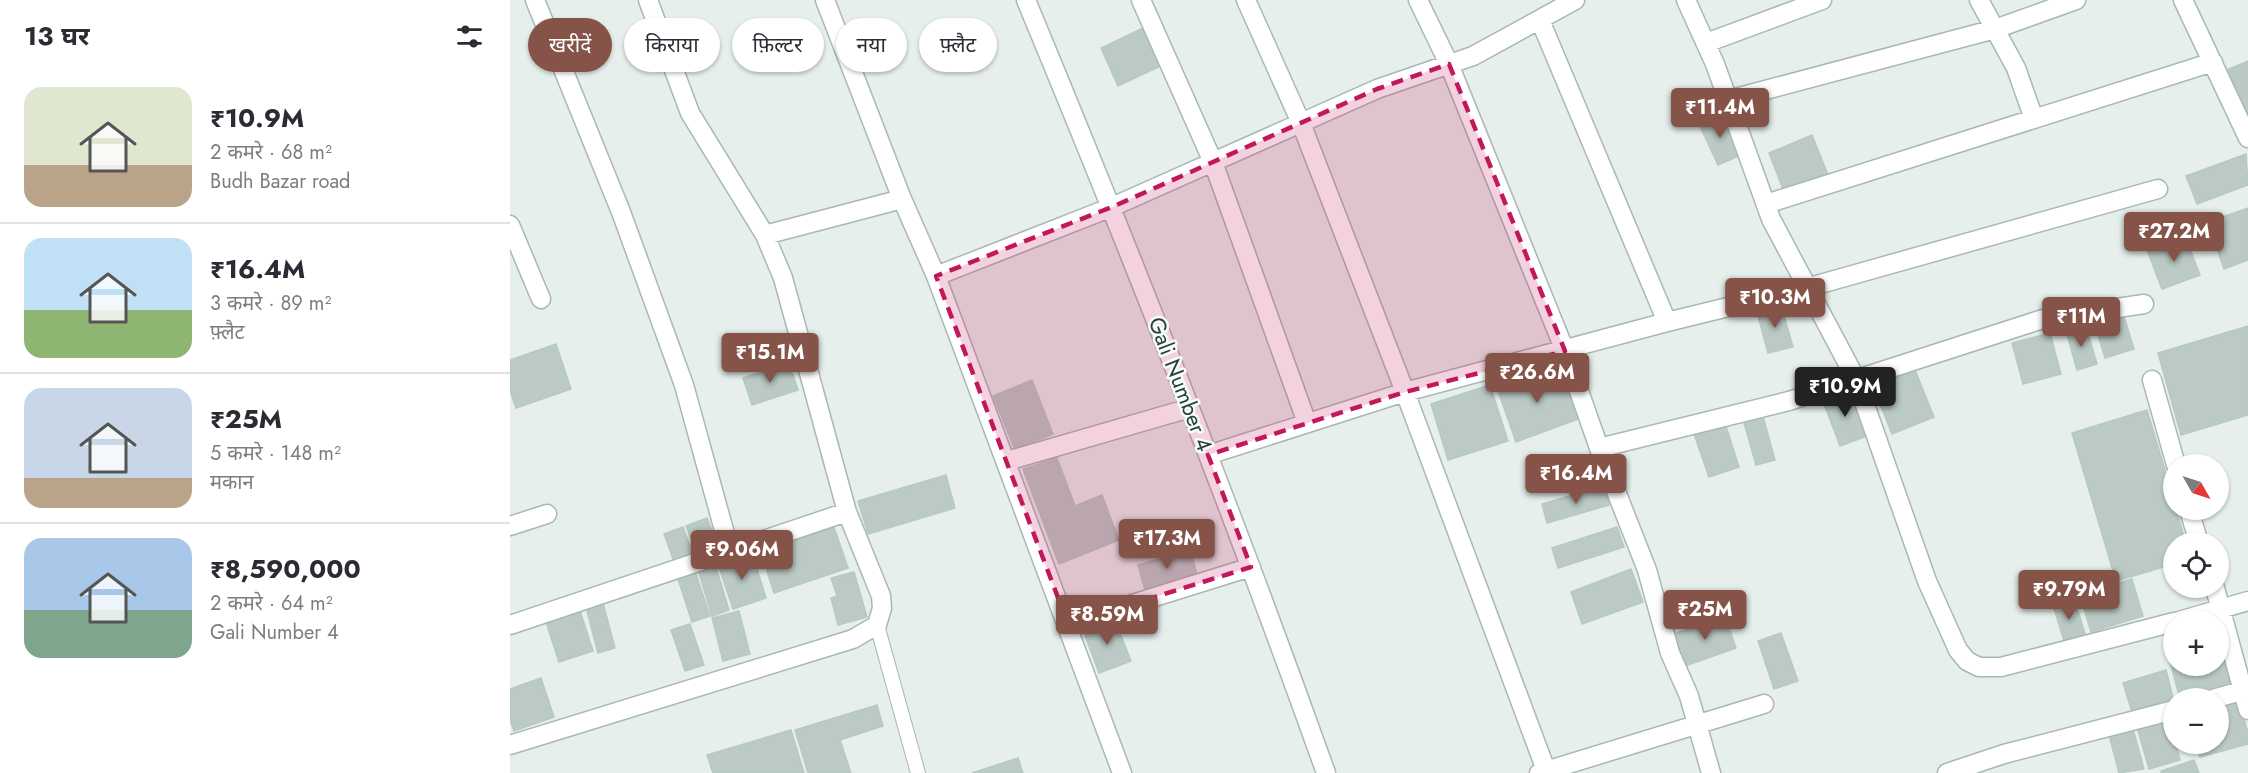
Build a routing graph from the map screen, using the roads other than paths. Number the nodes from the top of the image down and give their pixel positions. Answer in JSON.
{"nodes":[{"id":1,"x":535,"y":0,"type":"edge"},
{"id":2,"x":648,"y":0,"type":"edge"},
{"id":3,"x":825,"y":0,"type":"edge"},
{"id":4,"x":1026,"y":0,"type":"edge"},
{"id":5,"x":1141,"y":0,"type":"edge"},
{"id":6,"x":1246,"y":0,"type":"edge"},
{"id":7,"x":1418,"y":0,"type":"edge"},
{"id":8,"x":1575,"y":0,"type":"edge"},
{"id":9,"x":1686,"y":0,"type":"edge"},
{"id":10,"x":1822,"y":0,"type":"edge"},
{"id":11,"x":1979,"y":0,"type":"edge"},
{"id":12,"x":2076,"y":0,"type":"edge"},
{"id":13,"x":2183,"y":0,"type":"edge"},
{"id":14,"x":1540,"y":20,"type":"junction"},
{"id":15,"x":1995,"y":29,"type":"junction"},
{"id":16,"x":1706,"y":43,"type":"junction"},
{"id":17,"x":2213,"y":62,"type":"junction"},
{"id":18,"x":1449,"y":64,"type":"junction"},
{"id":19,"x":1728,"y":100,"type":"junction"},
{"id":20,"x":2034,"y":119,"type":"junction"},
{"id":21,"x":1301,"y":123,"type":"junction"},
{"id":22,"x":2248,"y":138,"type":"edge"},
{"id":23,"x":1214,"y":162,"type":"junction"},
{"id":24,"x":2158,"y":189,"type":"dead end"},
{"id":25,"x":902,"y":199,"type":"junction"},
{"id":26,"x":1766,"y":204,"type":"junction"},
{"id":27,"x":1112,"y":207,"type":"junction"},
{"id":28,"x":510,"y":225,"type":"edge"},
{"id":29,"x":765,"y":235,"type":"junction"},
{"id":30,"x":936,"y":276,"type":"junction"},
{"id":31,"x":1806,"y":288,"type":"junction"},
{"id":32,"x":541,"y":299,"type":"dead end"},
{"id":33,"x":2144,"y":304,"type":"dead end"},
{"id":34,"x":1667,"y":322,"type":"junction"},
{"id":35,"x":1565,"y":351,"type":"junction"},
{"id":36,"x":1856,"y":379,"type":"junction"},
{"id":37,"x":2152,"y":380,"type":"dead end"},
{"id":38,"x":1405,"y":392,"type":"junction"},
{"id":39,"x":1190,"y":408,"type":"junction"},
{"id":40,"x":1307,"y":423,"type":"junction"},
{"id":41,"x":1599,"y":448,"type":"junction"},
{"id":42,"x":1208,"y":454,"type":"junction"},
{"id":43,"x":2173,"y":454,"type":"edge"},
{"id":44,"x":1007,"y":461,"type":"junction"},
{"id":45,"x":847,"y":512,"type":"junction"},
{"id":46,"x":547,"y":514,"type":"dead end"},
{"id":47,"x":510,"y":526,"type":"edge"},
{"id":48,"x":730,"y":552,"type":"junction"},
{"id":49,"x":1251,"y":567,"type":"junction"},
{"id":50,"x":2219,"y":598,"type":"edge"},
{"id":51,"x":2248,"y":601,"type":"edge"},
{"id":52,"x":2223,"y":610,"type":"joint"},
{"id":53,"x":1068,"y":624,"type":"junction"},
{"id":54,"x":510,"y":625,"type":"edge"},
{"id":55,"x":877,"y":625,"type":"junction"},
{"id":56,"x":2163,"y":625,"type":"edge"},
{"id":57,"x":2229,"y":631,"type":"edge"},
{"id":58,"x":2246,"y":690,"type":"edge"},
{"id":59,"x":2229,"y":695,"type":"edge"},
{"id":60,"x":1764,"y":704,"type":"dead end"},
{"id":61,"x":2248,"y":710,"type":"edge"},
{"id":62,"x":2163,"y":713,"type":"edge"},
{"id":63,"x":1697,"y":722,"type":"junction"},
{"id":64,"x":510,"y":745,"type":"edge"},
{"id":65,"x":1544,"y":772,"type":"edge"},
{"id":66,"x":918,"y":773,"type":"edge"},
{"id":67,"x":1122,"y":773,"type":"edge"},
{"id":68,"x":1326,"y":773,"type":"edge"},
{"id":69,"x":1711,"y":773,"type":"edge"},
{"id":70,"x":1947,"y":773,"type":"edge"}],
"edges":[{"from":1,"to":48,"type":"street"},
{"from":2,"to":29,"type":"street"},
{"from":3,"to":25,"type":"street"},
{"from":4,"to":27,"type":"street","name":"Gali Number 4"},
{"from":5,"to":23,"type":"street"},
{"from":6,"to":21,"type":"street"},
{"from":7,"to":18,"type":"street"},
{"from":8,"to":14,"type":"street"},
{"from":9,"to":16,"type":"street"},
{"from":10,"to":16,"type":"street"},
{"from":11,"to":15,"type":"street"},
{"from":12,"to":15,"type":"street"},
{"from":13,"to":17,"type":"street"},
{"from":14,"to":18,"type":"street"},
{"from":14,"to":34,"type":"street"},
{"from":15,"to":19,"type":"street"},
{"from":15,"to":20,"type":"street"},
{"from":16,"to":19,"type":"street"},
{"from":17,"to":20,"type":"street"},
{"from":17,"to":22,"type":"street"},
{"from":18,"to":21,"type":"street"},
{"from":18,"to":35,"type":"street"},
{"from":19,"to":26,"type":"street"},
{"from":20,"to":26,"type":"street"},
{"from":21,"to":23,"type":"street"},
{"from":21,"to":38,"type":"street"},
{"from":23,"to":27,"type":"street"},
{"from":23,"to":40,"type":"street"},
{"from":24,"to":31,"type":"street"},
{"from":25,"to":29,"type":"street"},
{"from":25,"to":30,"type":"street"},
{"from":26,"to":31,"type":"street"},
{"from":27,"to":30,"type":"street"},
{"from":27,"to":39,"type":"street","name":"Gali Number 4"},
{"from":28,"to":32,"type":"street"},
{"from":29,"to":45,"type":"street"},
{"from":30,"to":44,"type":"street"},
{"from":31,"to":34,"type":"street"},
{"from":31,"to":36,"type":"street"},
{"from":33,"to":36,"type":"street"},
{"from":34,"to":35,"type":"street"},
{"from":35,"to":38,"type":"street"},
{"from":35,"to":41,"type":"street"},
{"from":36,"to":41,"type":"street"},
{"from":36,"to":56,"type":"street"},
{"from":37,"to":43,"type":"street"},
{"from":38,"to":40,"type":"street"},
{"from":38,"to":65,"type":"street"},
{"from":39,"to":42,"type":"street","name":"Gali Number 4"},
{"from":39,"to":44,"type":"street"},
{"from":40,"to":42,"type":"street"},
{"from":41,"to":63,"type":"street"},
{"from":42,"to":49,"type":"street","name":"Gali Number 4"},
{"from":44,"to":53,"type":"street"},
{"from":45,"to":48,"type":"street"},
{"from":45,"to":55,"type":"street"},
{"from":46,"to":47,"type":"street"},
{"from":48,"to":54,"type":"street"},
{"from":49,"to":53,"type":"street"},
{"from":49,"to":68,"type":"street","name":"Gali Number 4"},
{"from":50,"to":52,"type":"street"},
{"from":51,"to":52,"type":"street"},
{"from":53,"to":67,"type":"street"},
{"from":55,"to":64,"type":"street"},
{"from":55,"to":66,"type":"lane"},
{"from":57,"to":58,"type":"street"},
{"from":58,"to":59,"type":"street"},
{"from":58,"to":61,"type":"street"},
{"from":60,"to":63,"type":"street"},
{"from":62,"to":70,"type":"street"},
{"from":63,"to":65,"type":"street"},
{"from":63,"to":69,"type":"street"}]}
